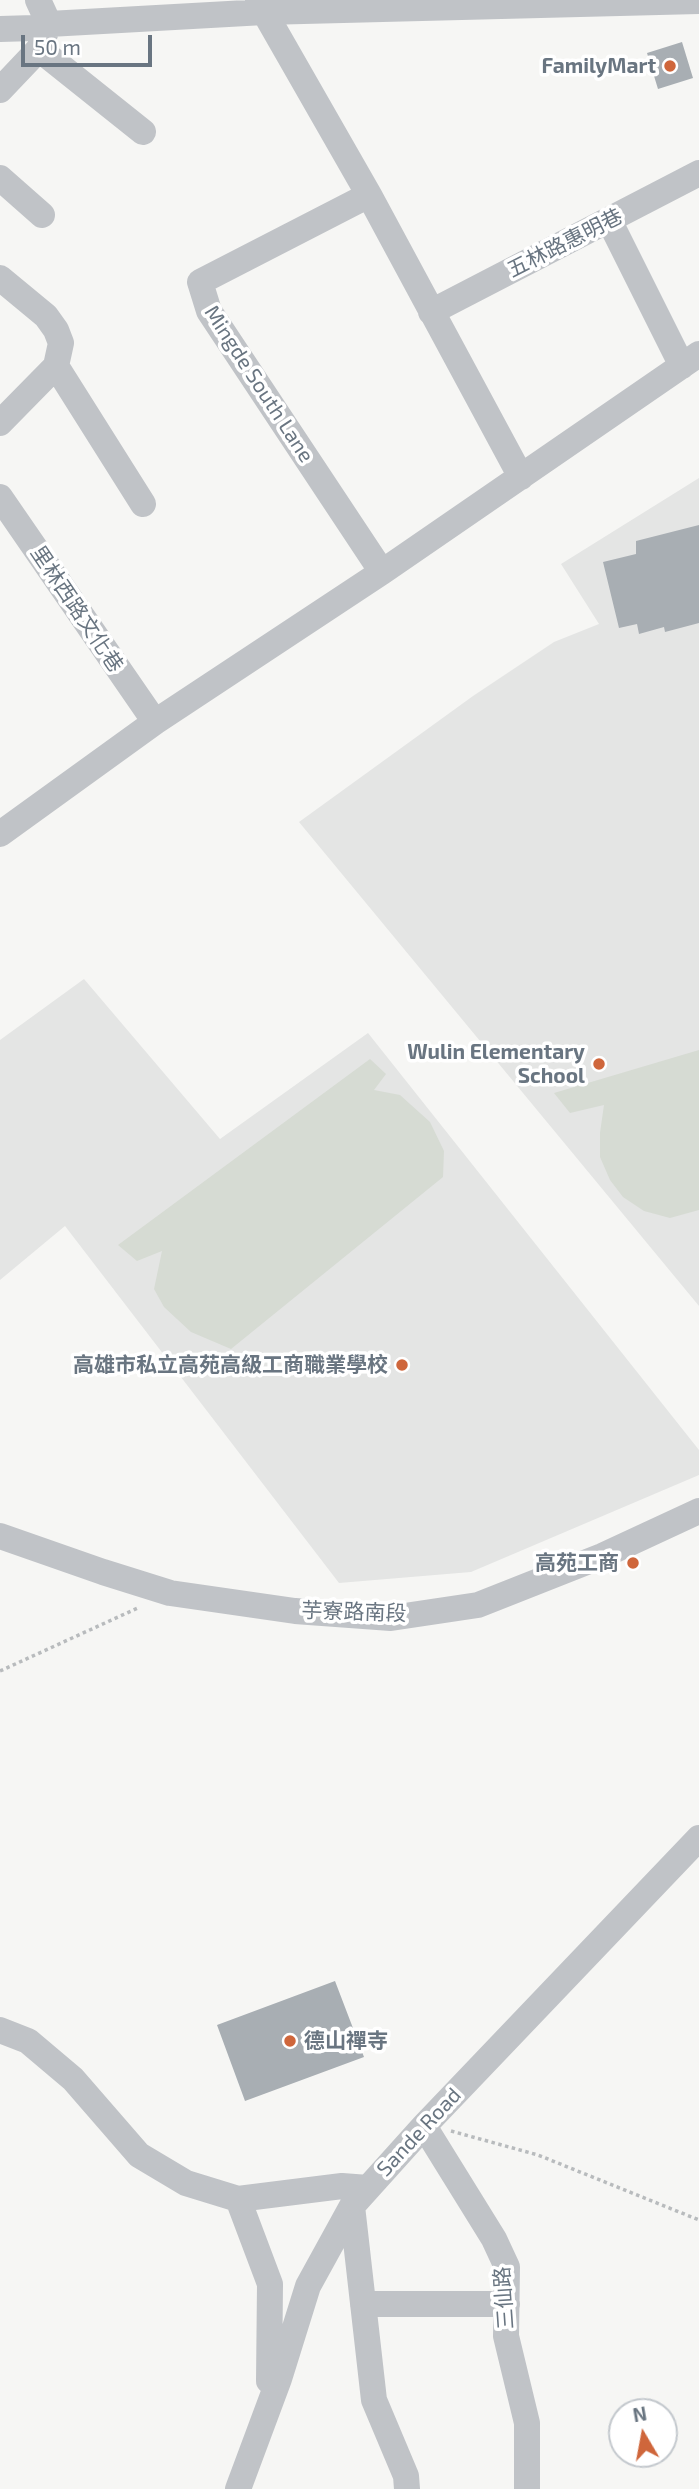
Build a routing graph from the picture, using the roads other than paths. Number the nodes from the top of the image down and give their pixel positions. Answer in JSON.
{"nodes":[{"id":1,"x":699,"y":1,"type":"edge"},
{"id":2,"x":467,"y":4,"type":"edge"},
{"id":3,"x":373,"y":5,"type":"edge"},
{"id":4,"x":261,"y":6,"type":"edge"},
{"id":5,"x":44,"y":12,"type":"edge"},
{"id":6,"x":0,"y":29,"type":"edge"},
{"id":7,"x":40,"y":49,"type":"junction"},
{"id":8,"x":0,"y":90,"type":"edge"},
{"id":9,"x":143,"y":132,"type":"dead end"},
{"id":10,"x":699,"y":173,"type":"edge"},
{"id":11,"x":0,"y":178,"type":"edge"},
{"id":12,"x":369,"y":195,"type":"junction"},
{"id":13,"x":42,"y":215,"type":"dead end"},
{"id":14,"x":609,"y":220,"type":"junction"},
{"id":15,"x":0,"y":278,"type":"edge"},
{"id":16,"x":431,"y":312,"type":"junction"},
{"id":17,"x":691,"y":360,"type":"edge"},
{"id":18,"x":56,"y":366,"type":"junction"},
{"id":19,"x":0,"y":422,"type":"edge"},
{"id":20,"x":520,"y":477,"type":"junction"},
{"id":21,"x":0,"y":497,"type":"edge"},
{"id":22,"x":143,"y":504,"type":"dead end"},
{"id":23,"x":382,"y":572,"type":"junction"},
{"id":24,"x":155,"y":722,"type":"junction"},
{"id":25,"x":0,"y":834,"type":"edge"},
{"id":26,"x":699,"y":1511,"type":"edge"},
{"id":27,"x":0,"y":1536,"type":"edge"},
{"id":28,"x":699,"y":1838,"type":"edge"},
{"id":29,"x":0,"y":2030,"type":"edge"},
{"id":30,"x":424,"y":2126,"type":"junction"},
{"id":31,"x":360,"y":2197,"type":"junction"},
{"id":32,"x":238,"y":2199,"type":"junction"},
{"id":33,"x":363,"y":2304,"type":"junction"},
{"id":34,"x":507,"y":2304,"type":"junction"},
{"id":35,"x":265,"y":2417,"type":"junction"},
{"id":36,"x":238,"y":2489,"type":"edge"},
{"id":37,"x":407,"y":2489,"type":"edge"},
{"id":38,"x":527,"y":2489,"type":"edge"}],
"edges":[{"from":1,"to":2,"type":"street"},
{"from":2,"to":3,"type":"street"},
{"from":3,"to":4,"type":"street"},
{"from":4,"to":5,"type":"street"},
{"from":4,"to":12,"type":"street"},
{"from":5,"to":6,"type":"street"},
{"from":5,"to":7,"type":"street"},
{"from":7,"to":8,"type":"street"},
{"from":7,"to":9,"type":"street"},
{"from":10,"to":14,"type":"street","name":"五林路惠明巷"},
{"from":11,"to":13,"type":"street"},
{"from":12,"to":16,"type":"street"},
{"from":12,"to":23,"type":"street","name":"Mingde South Lane"},
{"from":14,"to":16,"type":"street","name":"五林路惠明巷"},
{"from":14,"to":17,"type":"street"},
{"from":15,"to":18,"type":"street"},
{"from":16,"to":20,"type":"street"},
{"from":17,"to":20,"type":"street"},
{"from":18,"to":19,"type":"street"},
{"from":18,"to":22,"type":"street"},
{"from":20,"to":23,"type":"street"},
{"from":21,"to":24,"type":"street","name":"里林西路文化巷"},
{"from":23,"to":24,"type":"street"},
{"from":24,"to":25,"type":"street"},
{"from":26,"to":27,"type":"street","name":"芋寮路南段"},
{"from":28,"to":30,"type":"street","name":"Sande Road"},
{"from":29,"to":32,"type":"street"},
{"from":30,"to":31,"type":"street","name":"Sande Road"},
{"from":30,"to":34,"type":"street","name":"三仙路"},
{"from":31,"to":32,"type":"street"},
{"from":31,"to":33,"type":"street"},
{"from":31,"to":35,"type":"street","name":"Sande Road"},
{"from":32,"to":35,"type":"street"},
{"from":33,"to":34,"type":"street"},
{"from":33,"to":37,"type":"street"},
{"from":34,"to":38,"type":"street","name":"三仙路"},
{"from":35,"to":36,"type":"street","name":"Sande Road"}]}
